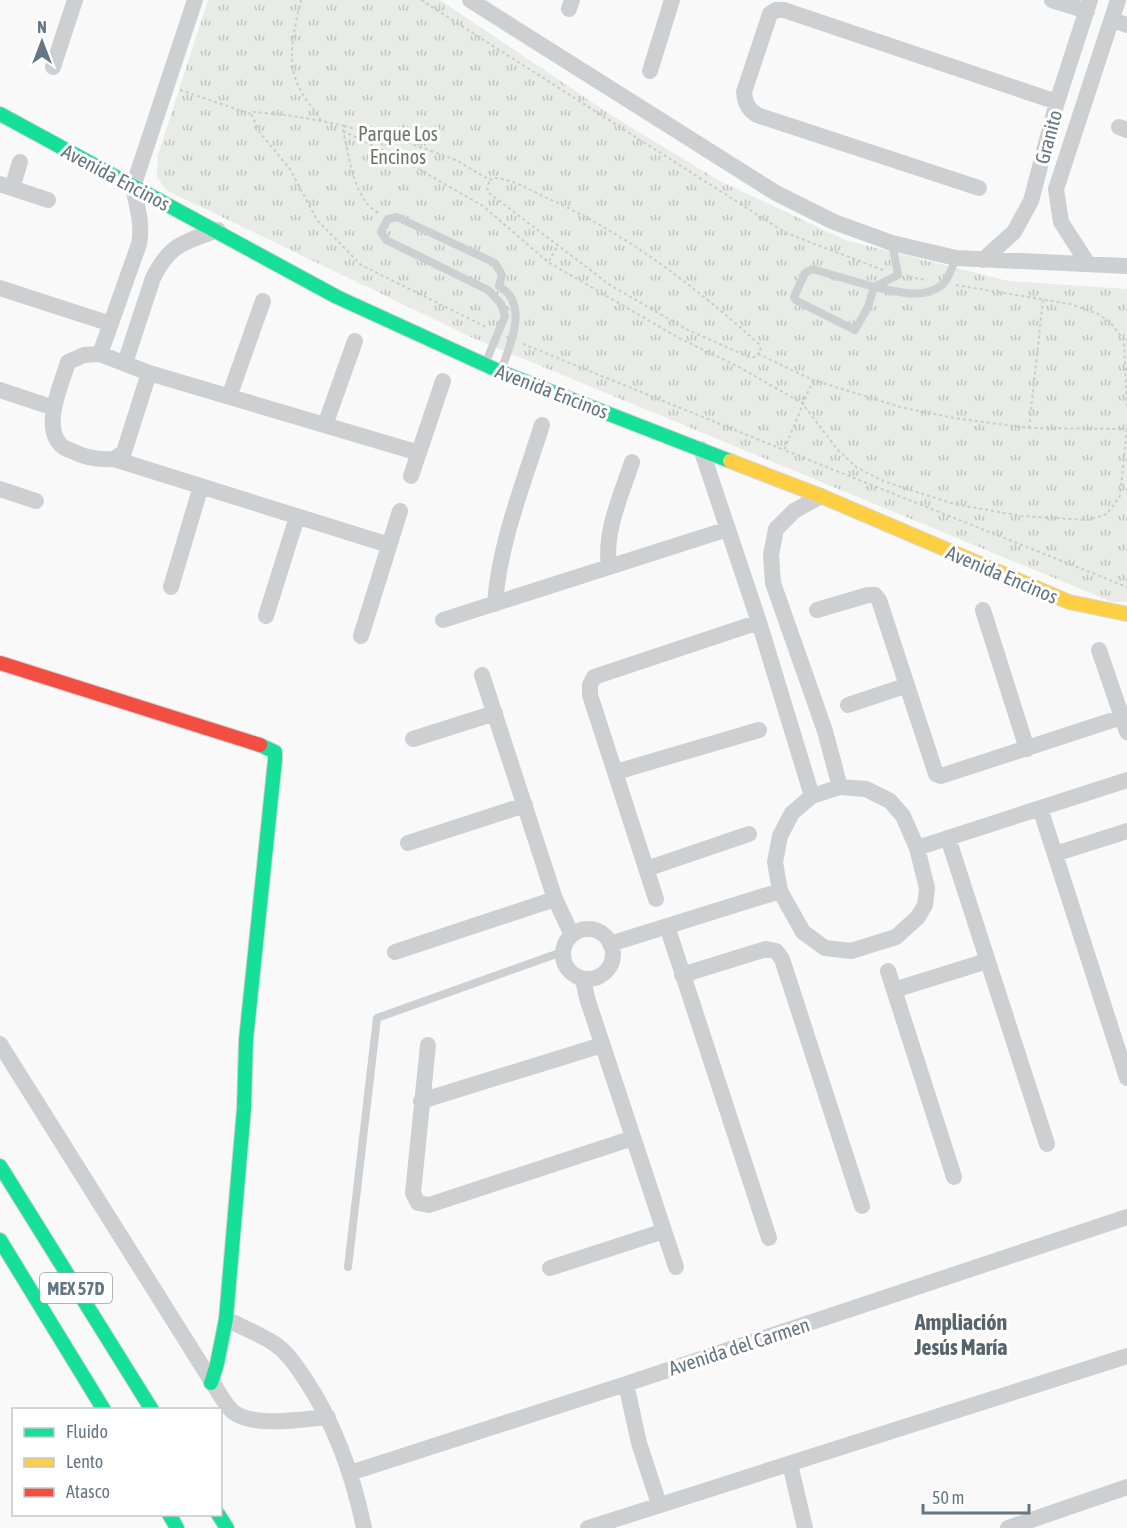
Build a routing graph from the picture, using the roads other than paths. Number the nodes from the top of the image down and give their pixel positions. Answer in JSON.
{"nodes":[{"id":1,"x":75,"y":0,"type":"edge"},
{"id":2,"x":195,"y":0,"type":"edge"},
{"id":3,"x":470,"y":0,"type":"edge"},
{"id":4,"x":672,"y":0,"type":"edge"},
{"id":5,"x":1052,"y":0,"type":"edge"},
{"id":6,"x":1118,"y":0,"type":"edge"},
{"id":7,"x":1088,"y":6,"type":"edge"},
{"id":8,"x":1119,"y":22,"type":"edge"},
{"id":9,"x":53,"y":67,"type":"dead end"},
{"id":10,"x":650,"y":71,"type":"dead end"},
{"id":11,"x":1056,"y":102,"type":"junction"},
{"id":12,"x":0,"y":114,"type":"edge"},
{"id":13,"x":20,"y":162,"type":"dead end"},
{"id":14,"x":6,"y":186,"type":"edge"},
{"id":15,"x":133,"y":187,"type":"junction"},
{"id":16,"x":979,"y":188,"type":"dead end"},
{"id":17,"x":48,"y":200,"type":"dead end"},
{"id":18,"x":218,"y":231,"type":"junction"},
{"id":19,"x":892,"y":243,"type":"junction"},
{"id":20,"x":956,"y":258,"type":"junction"},
{"id":21,"x":983,"y":260,"type":"junction"},
{"id":22,"x":1088,"y":264,"type":"junction"},
{"id":23,"x":1127,"y":266,"type":"edge"},
{"id":24,"x":499,"y":286,"type":"junction"},
{"id":25,"x":874,"y":287,"type":"junction"},
{"id":26,"x":0,"y":288,"type":"edge"},
{"id":27,"x":488,"y":290,"type":"junction"},
{"id":28,"x":264,"y":301,"type":"dead end"},
{"id":29,"x":111,"y":324,"type":"junction"},
{"id":30,"x":355,"y":341,"type":"dead end"},
{"id":31,"x":100,"y":354,"type":"junction"},
{"id":32,"x":125,"y":363,"type":"junction"},
{"id":33,"x":485,"y":364,"type":"junction"},
{"id":34,"x":501,"y":372,"type":"junction"},
{"id":35,"x":149,"y":373,"type":"junction"},
{"id":36,"x":443,"y":381,"type":"dead end"},
{"id":37,"x":0,"y":390,"type":"edge"},
{"id":38,"x":229,"y":397,"type":"junction"},
{"id":39,"x":54,"y":408,"type":"junction"},
{"id":40,"x":325,"y":425,"type":"junction"},
{"id":41,"x":542,"y":425,"type":"dead end"},
{"id":42,"x":701,"y":449,"type":"junction"},
{"id":43,"x":419,"y":453,"type":"junction"},
{"id":44,"x":114,"y":459,"type":"junction"},
{"id":45,"x":632,"y":462,"type":"dead end"},
{"id":46,"x":411,"y":476,"type":"dead end"},
{"id":47,"x":201,"y":486,"type":"junction"},
{"id":48,"x":0,"y":489,"type":"edge"},
{"id":49,"x":821,"y":496,"type":"junction"},
{"id":50,"x":36,"y":501,"type":"dead end"},
{"id":51,"x":400,"y":511,"type":"dead end"},
{"id":52,"x":297,"y":517,"type":"junction"},
{"id":53,"x":728,"y":529,"type":"junction"},
{"id":54,"x":389,"y":545,"type":"junction"},
{"id":55,"x":609,"y":567,"type":"junction"},
{"id":56,"x":171,"y":587,"type":"dead end"},
{"id":57,"x":495,"y":604,"type":"junction"},
{"id":58,"x":817,"y":610,"type":"dead end"},
{"id":59,"x":982,"y":610,"type":"dead end"},
{"id":60,"x":1127,"y":614,"type":"edge"},
{"id":61,"x":266,"y":616,"type":"dead end"},
{"id":62,"x":443,"y":620,"type":"dead end"},
{"id":63,"x":759,"y":622,"type":"junction"},
{"id":64,"x":361,"y":636,"type":"dead end"},
{"id":65,"x":1099,"y":650,"type":"dead end"},
{"id":66,"x":0,"y":663,"type":"edge"},
{"id":67,"x":482,"y":675,"type":"dead end"},
{"id":68,"x":905,"y":686,"type":"junction"},
{"id":69,"x":848,"y":705,"type":"dead end"},
{"id":70,"x":495,"y":712,"type":"junction"},
{"id":71,"x":1124,"y":724,"type":"edge"},
{"id":72,"x":759,"y":730,"type":"dead end"},
{"id":73,"x":412,"y":739,"type":"dead end"},
{"id":74,"x":1027,"y":749,"type":"junction"},
{"id":75,"x":616,"y":772,"type":"junction"},
{"id":76,"x":1127,"y":780,"type":"edge"},
{"id":77,"x":840,"y":787,"type":"junction"},
{"id":78,"x":812,"y":796,"type":"junction"},
{"id":79,"x":525,"y":805,"type":"junction"},
{"id":80,"x":1040,"y":808,"type":"junction"},
{"id":81,"x":1127,"y":831,"type":"edge"},
{"id":82,"x":749,"y":834,"type":"dead end"},
{"id":83,"x":948,"y":838,"type":"junction"},
{"id":84,"x":408,"y":843,"type":"dead end"},
{"id":85,"x":917,"y":848,"type":"junction"},
{"id":86,"x":1055,"y":854,"type":"junction"},
{"id":87,"x":646,"y":869,"type":"junction"},
{"id":88,"x":780,"y":891,"type":"junction"},
{"id":89,"x":555,"y":899,"type":"junction"},
{"id":90,"x":656,"y":899,"type":"dead end"},
{"id":91,"x":667,"y":926,"type":"junction"},
{"id":92,"x":572,"y":935,"type":"junction"},
{"id":93,"x":610,"y":944,"type":"junction"},
{"id":94,"x":395,"y":952,"type":"dead end"},
{"id":95,"x":562,"y":952,"type":"junction"},
{"id":96,"x":987,"y":960,"type":"junction"},
{"id":97,"x":888,"y":971,"type":"dead end"},
{"id":98,"x":682,"y":975,"type":"junction"},
{"id":99,"x":583,"y":979,"type":"junction"},
{"id":100,"x":894,"y":990,"type":"junction"},
{"id":101,"x":0,"y":1044,"type":"edge"},
{"id":102,"x":428,"y":1045,"type":"dead end"},
{"id":103,"x":602,"y":1045,"type":"junction"},
{"id":104,"x":1127,"y":1078,"type":"edge"},
{"id":105,"x":422,"y":1101,"type":"junction"},
{"id":106,"x":633,"y":1138,"type":"junction"},
{"id":107,"x":1047,"y":1144,"type":"dead end"},
{"id":108,"x":0,"y":1166,"type":"edge"},
{"id":109,"x":954,"y":1177,"type":"dead end"},
{"id":110,"x":862,"y":1206,"type":"dead end"},
{"id":111,"x":1127,"y":1217,"type":"edge"},
{"id":112,"x":664,"y":1231,"type":"junction"},
{"id":113,"x":769,"y":1238,"type":"dead end"},
{"id":114,"x":0,"y":1240,"type":"edge"},
{"id":115,"x":348,"y":1267,"type":"dead end"},
{"id":116,"x":676,"y":1267,"type":"dead end"},
{"id":117,"x":550,"y":1268,"type":"dead end"},
{"id":118,"x":226,"y":1319,"type":"junction"},
{"id":119,"x":1127,"y":1356,"type":"edge"},
{"id":120,"x":211,"y":1383,"type":"junction"},
{"id":121,"x":626,"y":1384,"type":"junction"},
{"id":122,"x":103,"y":1408,"type":"edge"},
{"id":123,"x":151,"y":1408,"type":"edge"},
{"id":124,"x":328,"y":1417,"type":"junction"},
{"id":125,"x":790,"y":1464,"type":"junction"},
{"id":126,"x":350,"y":1473,"type":"junction"},
{"id":127,"x":1127,"y":1487,"type":"edge"},
{"id":128,"x":659,"y":1504,"type":"junction"},
{"id":129,"x":599,"y":1526,"type":"edge"},
{"id":130,"x":364,"y":1528,"type":"edge"},
{"id":131,"x":805,"y":1528,"type":"edge"},
{"id":132,"x":1008,"y":1528,"type":"edge"}],
"edges":[{"from":1,"to":9,"type":"street"},
{"from":2,"to":15,"type":"street"},
{"from":3,"to":19,"type":"street"},
{"from":4,"to":10,"type":"street"},
{"from":5,"to":7,"type":"street"},
{"from":6,"to":8,"type":"street","name":"Granito"},
{"from":7,"to":11,"type":"street","name":"Granito"},
{"from":8,"to":22,"type":"street","name":"Granito"},
{"from":11,"to":16,"type":"street"},
{"from":11,"to":21,"type":"street","name":"Granito"},
{"from":12,"to":15,"type":"main road","name":"Avenida Encinos"},
{"from":13,"to":14,"type":"street"},
{"from":14,"to":17,"type":"street"},
{"from":15,"to":18,"type":"main road","name":"Avenida Encinos"},
{"from":15,"to":29,"type":"street"},
{"from":18,"to":32,"type":"street"},
{"from":18,"to":33,"type":"main road","name":"Avenida Encinos"},
{"from":19,"to":20,"type":"street"},
{"from":19,"to":25,"type":"lane"},
{"from":20,"to":21,"type":"street"},
{"from":20,"to":25,"type":"lane"},
{"from":21,"to":22,"type":"street"},
{"from":22,"to":23,"type":"street"},
{"from":24,"to":27,"type":"lane"},
{"from":24,"to":27,"type":"lane"},
{"from":24,"to":34,"type":"lane"},
{"from":25,"to":25,"type":"lane"},
{"from":26,"to":29,"type":"street"},
{"from":27,"to":33,"type":"lane"},
{"from":28,"to":38,"type":"street"},
{"from":29,"to":31,"type":"street"},
{"from":30,"to":40,"type":"street"},
{"from":31,"to":32,"type":"street"},
{"from":31,"to":39,"type":"street"},
{"from":32,"to":35,"type":"street"},
{"from":33,"to":34,"type":"main road","name":"Avenida Encinos"},
{"from":34,"to":42,"type":"main road","name":"Avenida Encinos"},
{"from":35,"to":38,"type":"street"},
{"from":35,"to":44,"type":"street"},
{"from":36,"to":43,"type":"street"},
{"from":37,"to":39,"type":"street"},
{"from":38,"to":40,"type":"street"},
{"from":39,"to":44,"type":"street"},
{"from":40,"to":43,"type":"street"},
{"from":41,"to":57,"type":"street"},
{"from":42,"to":49,"type":"main road","name":"Avenida Encinos"},
{"from":42,"to":53,"type":"street"},
{"from":43,"to":46,"type":"street"},
{"from":44,"to":47,"type":"street"},
{"from":45,"to":55,"type":"street"},
{"from":47,"to":52,"type":"street"},
{"from":47,"to":56,"type":"street"},
{"from":48,"to":50,"type":"street"},
{"from":49,"to":60,"type":"main road","name":"Avenida Encinos"},
{"from":49,"to":77,"type":"street"},
{"from":51,"to":54,"type":"street"},
{"from":52,"to":54,"type":"street"},
{"from":52,"to":61,"type":"street"},
{"from":53,"to":55,"type":"street"},
{"from":53,"to":63,"type":"street"},
{"from":54,"to":64,"type":"street"},
{"from":55,"to":57,"type":"street"},
{"from":57,"to":62,"type":"street"},
{"from":58,"to":68,"type":"street"},
{"from":59,"to":74,"type":"street"},
{"from":63,"to":75,"type":"street"},
{"from":63,"to":78,"type":"street"},
{"from":65,"to":71,"type":"street"},
{"from":66,"to":118,"type":"main road"},
{"from":67,"to":70,"type":"street"},
{"from":68,"to":69,"type":"street"},
{"from":68,"to":74,"type":"street"},
{"from":70,"to":73,"type":"street"},
{"from":70,"to":79,"type":"street"},
{"from":71,"to":74,"type":"street"},
{"from":72,"to":75,"type":"street"},
{"from":75,"to":87,"type":"street"},
{"from":76,"to":80,"type":"street"},
{"from":77,"to":78,"type":"street"},
{"from":77,"to":85,"type":"street"},
{"from":78,"to":88,"type":"street"},
{"from":79,"to":84,"type":"street"},
{"from":79,"to":89,"type":"street"},
{"from":80,"to":83,"type":"street"},
{"from":80,"to":86,"type":"street"},
{"from":81,"to":86,"type":"street"},
{"from":82,"to":87,"type":"street"},
{"from":83,"to":85,"type":"street"},
{"from":83,"to":96,"type":"street"},
{"from":85,"to":88,"type":"street"},
{"from":86,"to":104,"type":"street"},
{"from":87,"to":90,"type":"street"},
{"from":88,"to":91,"type":"street"},
{"from":89,"to":92,"type":"street"},
{"from":89,"to":94,"type":"street"},
{"from":91,"to":93,"type":"street"},
{"from":91,"to":98,"type":"street"},
{"from":92,"to":93,"type":"street"},
{"from":92,"to":95,"type":"street"},
{"from":93,"to":99,"type":"street"},
{"from":95,"to":99,"type":"street"},
{"from":95,"to":115,"type":"lane"},
{"from":96,"to":100,"type":"street"},
{"from":96,"to":107,"type":"street"},
{"from":97,"to":100,"type":"street"},
{"from":98,"to":110,"type":"street"},
{"from":98,"to":113,"type":"street"},
{"from":99,"to":103,"type":"street"},
{"from":100,"to":109,"type":"street"},
{"from":101,"to":120,"type":"street"},
{"from":102,"to":105,"type":"street"},
{"from":103,"to":105,"type":"street"},
{"from":103,"to":106,"type":"street"},
{"from":105,"to":106,"type":"street"},
{"from":106,"to":112,"type":"street"},
{"from":108,"to":123,"type":"main road","number":"MEX 57D"},
{"from":111,"to":121,"type":"street","name":"Avenida del Carmen"},
{"from":112,"to":116,"type":"street"},
{"from":112,"to":117,"type":"street"},
{"from":114,"to":122,"type":"main road","number":"MEX 57D"},
{"from":118,"to":120,"type":"main road"},
{"from":118,"to":124,"type":"street"},
{"from":119,"to":125,"type":"street"},
{"from":120,"to":124,"type":"street"},
{"from":121,"to":126,"type":"street","name":"Avenida del Carmen"},
{"from":121,"to":128,"type":"street"},
{"from":124,"to":126,"type":"street"},
{"from":125,"to":128,"type":"street"},
{"from":125,"to":131,"type":"street"},
{"from":126,"to":130,"type":"street"},
{"from":127,"to":132,"type":"street"},
{"from":128,"to":129,"type":"street"}]}
